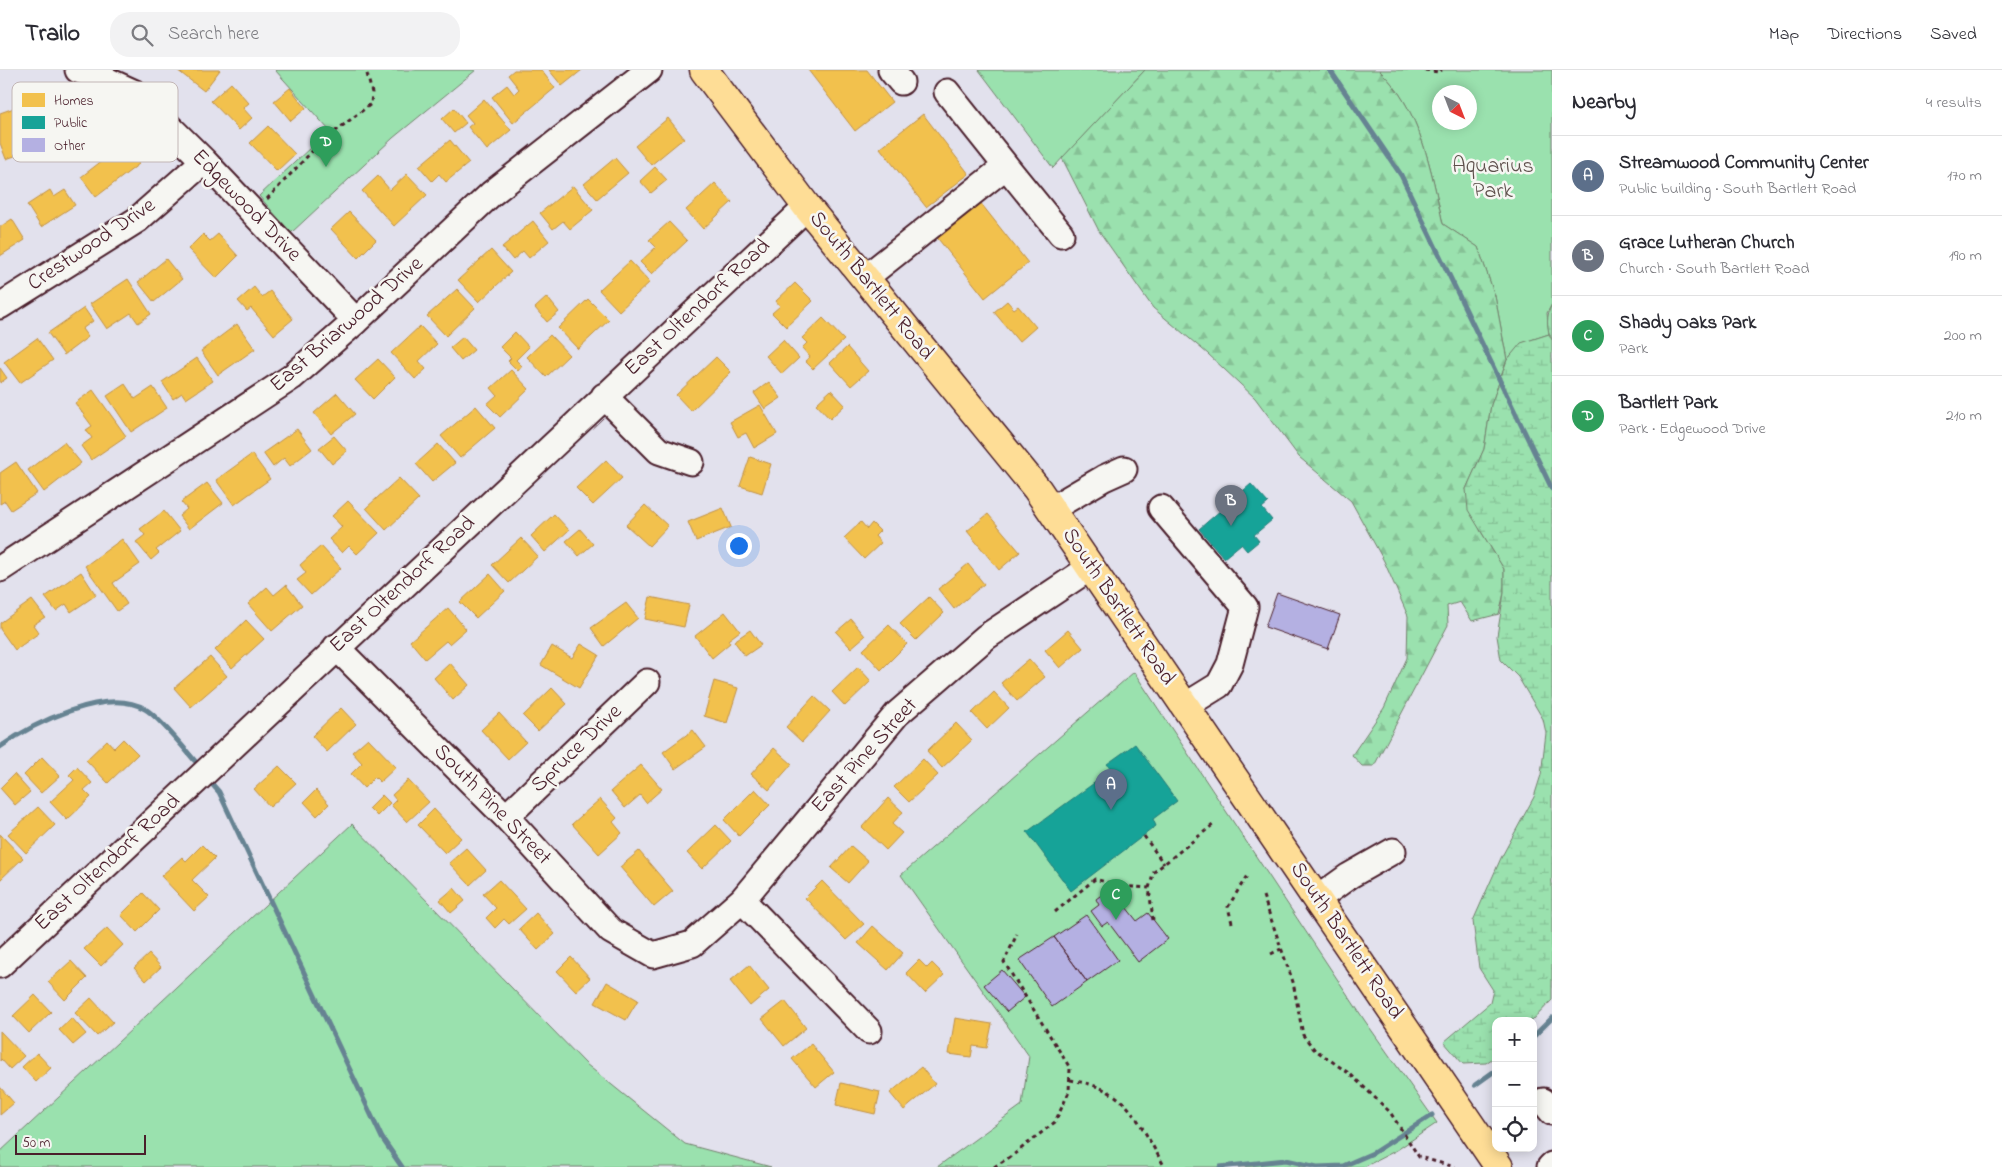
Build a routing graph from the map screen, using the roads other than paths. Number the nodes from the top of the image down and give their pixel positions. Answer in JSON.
{"nodes":[{"id":1,"x":78,"y":70,"type":"edge"},
{"id":2,"x":649,"y":70,"type":"edge"},
{"id":3,"x":704,"y":70,"type":"edge"},
{"id":4,"x":112,"y":82,"type":"edge"},
{"id":5,"x":947,"y":92,"type":"dead end"},
{"id":6,"x":178,"y":135,"type":"edge"},
{"id":7,"x":204,"y":160,"type":"junction"},
{"id":8,"x":1006,"y":166,"type":"junction"},
{"id":9,"x":807,"y":207,"type":"junction"},
{"id":10,"x":1060,"y":234,"type":"dead end"},
{"id":11,"x":865,"y":278,"type":"junction"},
{"id":12,"x":0,"y":306,"type":"edge"},
{"id":13,"x":356,"y":321,"type":"junction"},
{"id":14,"x":604,"y":396,"type":"junction"},
{"id":15,"x":691,"y":462,"type":"dead end"},
{"id":16,"x":1124,"y":469,"type":"dead end"},
{"id":17,"x":1160,"y":508,"type":"dead end"},
{"id":18,"x":1050,"y":509,"type":"junction"},
{"id":19,"x":1091,"y":567,"type":"junction"},
{"id":20,"x":0,"y":569,"type":"edge"},
{"id":21,"x":336,"y":647,"type":"junction"},
{"id":22,"x":647,"y":682,"type":"dead end"},
{"id":23,"x":1185,"y":706,"type":"junction"},
{"id":24,"x":506,"y":817,"type":"junction"},
{"id":25,"x":1394,"y":851,"type":"dead end"},
{"id":26,"x":1317,"y":899,"type":"junction"},
{"id":27,"x":742,"y":900,"type":"junction"},
{"id":28,"x":653,"y":955,"type":"joint"},
{"id":29,"x":0,"y":965,"type":"edge"},
{"id":30,"x":869,"y":1031,"type":"dead end"},
{"id":31,"x":1499,"y":1167,"type":"edge"}],
"edges":[{"from":1,"to":4,"type":"street","name":"Edgewood Drive"},
{"from":2,"to":13,"type":"street","name":"East Briarwood Drive"},
{"from":3,"to":9,"type":"main road","name":"South Bartlett Road"},
{"from":5,"to":8,"type":"street"},
{"from":6,"to":7,"type":"street","name":"Edgewood Drive"},
{"from":7,"to":12,"type":"street","name":"Crestwood Drive"},
{"from":7,"to":13,"type":"street","name":"Edgewood Drive"},
{"from":8,"to":10,"type":"street"},
{"from":8,"to":11,"type":"street"},
{"from":9,"to":11,"type":"main road","name":"South Bartlett Road"},
{"from":9,"to":14,"type":"street","name":"East Oltendorf Road"},
{"from":11,"to":18,"type":"main road","name":"South Bartlett Road"},
{"from":13,"to":20,"type":"street","name":"East Briarwood Drive"},
{"from":14,"to":15,"type":"street"},
{"from":14,"to":21,"type":"street","name":"East Oltendorf Road"},
{"from":16,"to":18,"type":"street"},
{"from":17,"to":23,"type":"street"},
{"from":18,"to":19,"type":"main road","name":"South Bartlett Road"},
{"from":19,"to":23,"type":"main road","name":"South Bartlett Road"},
{"from":19,"to":27,"type":"street","name":"East Pine Street"},
{"from":21,"to":24,"type":"street","name":"South Pine Street"},
{"from":21,"to":29,"type":"street","name":"East Oltendorf Road"},
{"from":22,"to":24,"type":"street","name":"Spruce Drive"},
{"from":23,"to":26,"type":"main road","name":"South Bartlett Road"},
{"from":24,"to":28,"type":"street","name":"South Pine Street"},
{"from":25,"to":26,"type":"street"},
{"from":26,"to":31,"type":"main road","name":"South Bartlett Road"},
{"from":27,"to":28,"type":"street","name":"East Pine Street"},
{"from":27,"to":30,"type":"street"}]}
